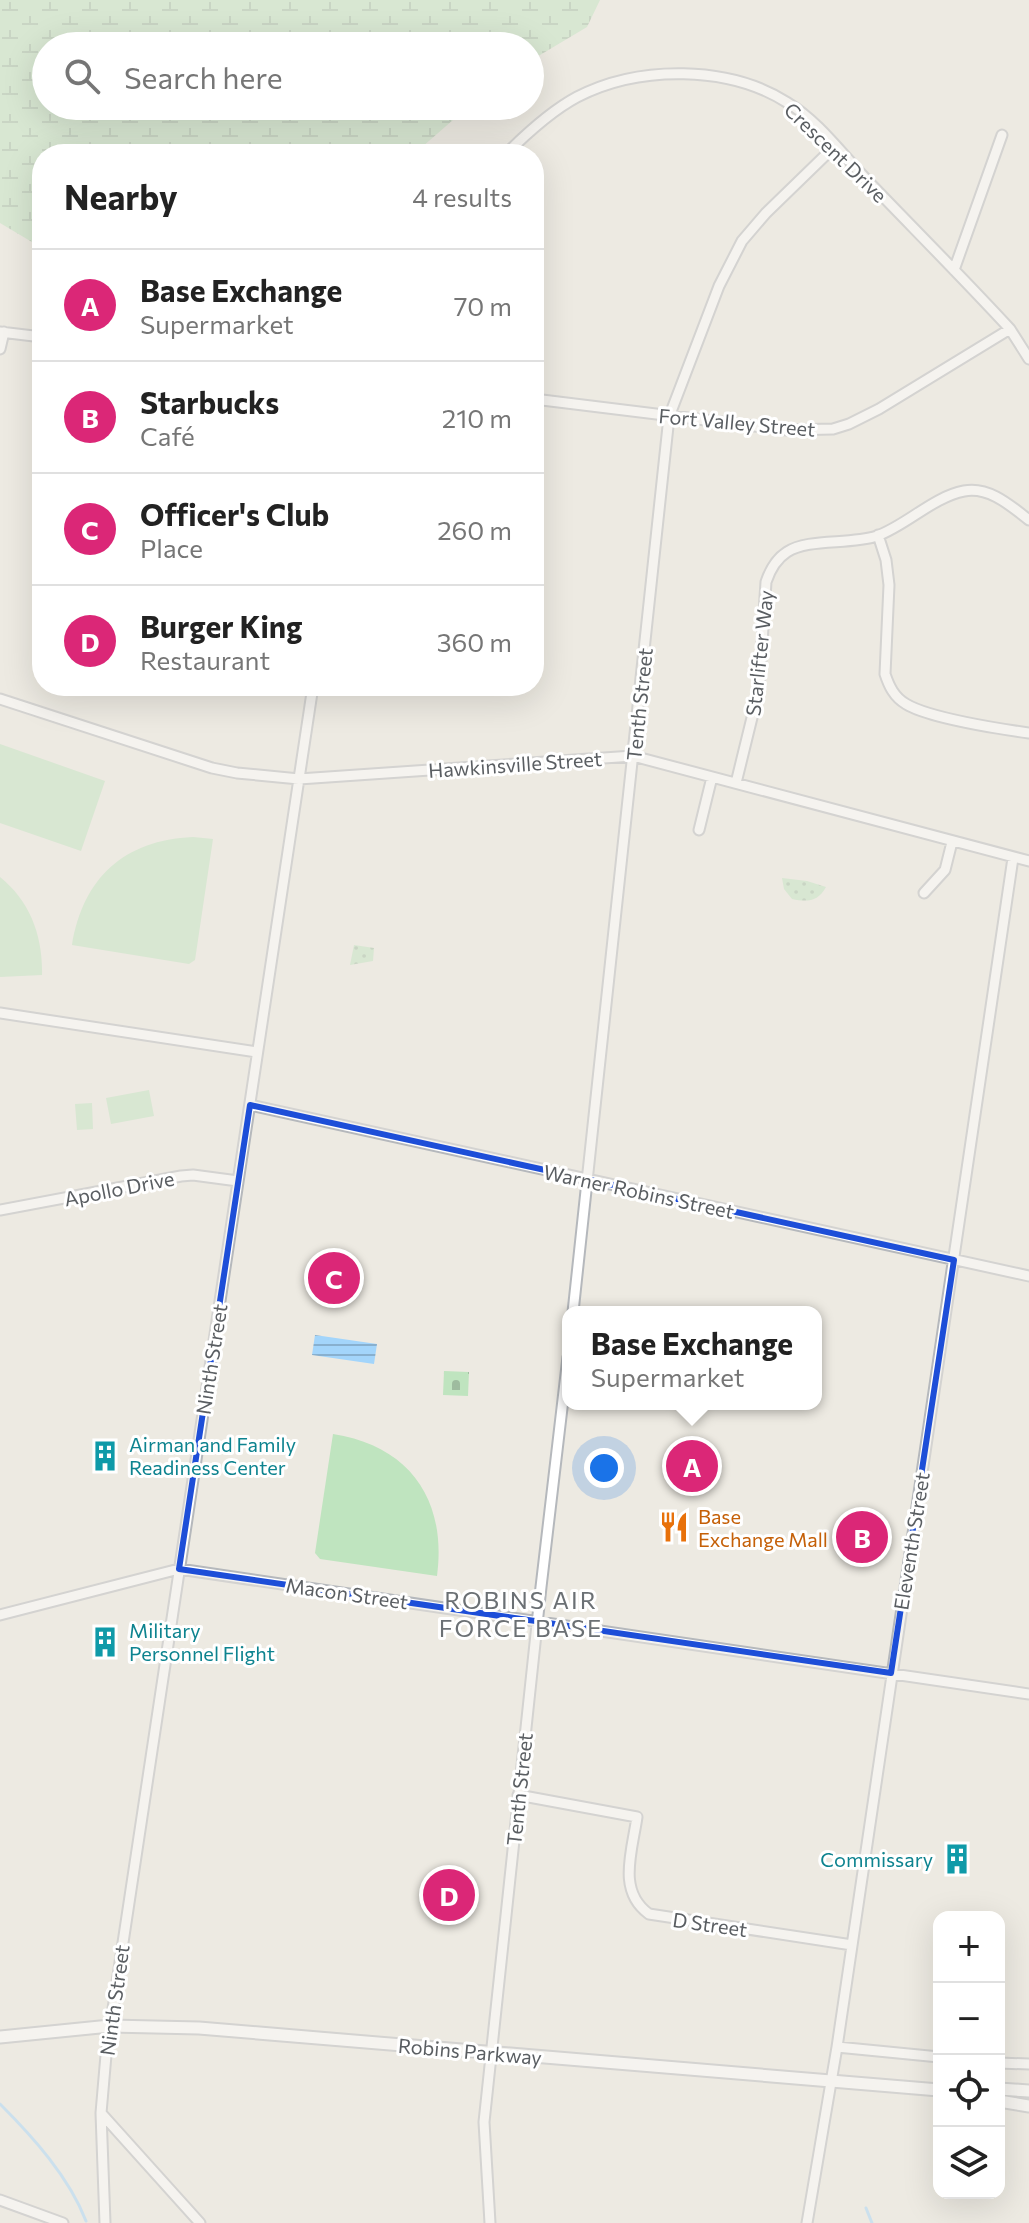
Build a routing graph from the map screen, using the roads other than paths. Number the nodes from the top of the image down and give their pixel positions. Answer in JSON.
{"nodes":[{"id":1,"x":1002,"y":135,"type":"dead end"},
{"id":2,"x":516,"y":144,"type":"edge"},
{"id":3,"x":835,"y":146,"type":"junction"},
{"id":4,"x":954,"y":270,"type":"junction"},
{"id":5,"x":1010,"y":329,"type":"junction"},
{"id":6,"x":2,"y":332,"type":"edge"},
{"id":7,"x":32,"y":336,"type":"edge"},
{"id":8,"x":0,"y":349,"type":"edge"},
{"id":9,"x":1029,"y":359,"type":"edge"},
{"id":10,"x":544,"y":400,"type":"edge"},
{"id":11,"x":669,"y":417,"type":"junction"},
{"id":12,"x":1029,"y":520,"type":"edge"},
{"id":13,"x":878,"y":535,"type":"junction"},
{"id":14,"x":311,"y":696,"type":"edge"},
{"id":15,"x":0,"y":699,"type":"edge"},
{"id":16,"x":1029,"y":733,"type":"edge"},
{"id":17,"x":633,"y":756,"type":"junction"},
{"id":18,"x":712,"y":777,"type":"junction"},
{"id":19,"x":299,"y":779,"type":"junction"},
{"id":20,"x":736,"y":783,"type":"junction"},
{"id":21,"x":699,"y":830,"type":"dead end"},
{"id":22,"x":952,"y":842,"type":"junction"},
{"id":23,"x":1013,"y":858,"type":"junction"},
{"id":24,"x":1029,"y":861,"type":"edge"},
{"id":25,"x":924,"y":893,"type":"dead end"},
{"id":26,"x":0,"y":1013,"type":"edge"},
{"id":27,"x":257,"y":1052,"type":"junction"},
{"id":28,"x":250,"y":1105,"type":"junction"},
{"id":29,"x":587,"y":1179,"type":"junction"},
{"id":30,"x":238,"y":1181,"type":"junction"},
{"id":31,"x":0,"y":1210,"type":"edge"},
{"id":32,"x":954,"y":1260,"type":"junction"},
{"id":33,"x":1029,"y":1276,"type":"edge"},
{"id":34,"x":574,"y":1306,"type":"edge"},
{"id":35,"x":562,"y":1408,"type":"edge"},
{"id":36,"x":179,"y":1569,"type":"junction"},
{"id":37,"x":0,"y":1615,"type":"edge"},
{"id":38,"x":537,"y":1622,"type":"junction"},
{"id":39,"x":891,"y":1673,"type":"junction"},
{"id":40,"x":1029,"y":1694,"type":"edge"},
{"id":41,"x":518,"y":1795,"type":"junction"},
{"id":42,"x":852,"y":1945,"type":"junction"},
{"id":43,"x":110,"y":2026,"type":"junction"},
{"id":44,"x":0,"y":2037,"type":"edge"},
{"id":45,"x":837,"y":2047,"type":"junction"},
{"id":46,"x":492,"y":2052,"type":"junction"},
{"id":47,"x":933,"y":2056,"type":"edge"},
{"id":48,"x":1005,"y":2063,"type":"edge"},
{"id":49,"x":1029,"y":2064,"type":"edge"},
{"id":50,"x":831,"y":2081,"type":"junction"},
{"id":51,"x":1005,"y":2089,"type":"edge"},
{"id":52,"x":933,"y":2090,"type":"edge"},
{"id":53,"x":1029,"y":2091,"type":"edge"},
{"id":54,"x":1005,"y":2102,"type":"edge"},
{"id":55,"x":1029,"y":2106,"type":"edge"},
{"id":56,"x":101,"y":2113,"type":"junction"},
{"id":57,"x":0,"y":2200,"type":"edge"},
{"id":58,"x":63,"y":2223,"type":"edge"},
{"id":59,"x":105,"y":2223,"type":"edge"},
{"id":60,"x":200,"y":2223,"type":"edge"},
{"id":61,"x":490,"y":2223,"type":"edge"},
{"id":62,"x":807,"y":2223,"type":"edge"}],
"edges":[{"from":1,"to":4,"type":"street"},
{"from":2,"to":3,"type":"street","name":"Crescent Drive"},
{"from":3,"to":4,"type":"street","name":"Crescent Drive"},
{"from":3,"to":11,"type":"street","name":"Tenth Street"},
{"from":4,"to":5,"type":"street","name":"Crescent Drive"},
{"from":5,"to":9,"type":"street","name":"Crescent Drive"},
{"from":5,"to":11,"type":"street","name":"Fort Valley Street"},
{"from":6,"to":7,"type":"street"},
{"from":6,"to":8,"type":"street"},
{"from":10,"to":11,"type":"street","name":"Fort Valley Street"},
{"from":11,"to":17,"type":"street","name":"Tenth Street"},
{"from":12,"to":13,"type":"street","name":"Starlifter Way"},
{"from":13,"to":16,"type":"street"},
{"from":13,"to":20,"type":"street","name":"Starlifter Way"},
{"from":14,"to":19,"type":"street","name":"Ninth Street"},
{"from":15,"to":19,"type":"street","name":"Hawkinsville Street"},
{"from":17,"to":18,"type":"street","name":"Hawkinsville Street"},
{"from":17,"to":19,"type":"street","name":"Hawkinsville Street"},
{"from":17,"to":29,"type":"street","name":"Tenth Street"},
{"from":18,"to":20,"type":"street","name":"Hawkinsville Street"},
{"from":18,"to":21,"type":"street"},
{"from":19,"to":27,"type":"street","name":"Ninth Street"},
{"from":20,"to":22,"type":"street","name":"Hawkinsville Street"},
{"from":22,"to":23,"type":"street","name":"Hawkinsville Street"},
{"from":22,"to":25,"type":"street"},
{"from":23,"to":24,"type":"street","name":"Hawkinsville Street"},
{"from":23,"to":32,"type":"street","name":"Eleventh Street"},
{"from":26,"to":27,"type":"street"},
{"from":27,"to":28,"type":"street","name":"Ninth Street"},
{"from":28,"to":29,"type":"street","name":"Warner Robins Street"},
{"from":28,"to":30,"type":"street","name":"Ninth Street"},
{"from":29,"to":32,"type":"street","name":"Warner Robins Street"},
{"from":29,"to":34,"type":"street","name":"Tenth Street"},
{"from":30,"to":31,"type":"street","name":"Apollo Drive"},
{"from":30,"to":36,"type":"street","name":"Ninth Street"},
{"from":32,"to":33,"type":"street","name":"Warner Robins Street"},
{"from":32,"to":39,"type":"street","name":"Eleventh Street"},
{"from":35,"to":38,"type":"street","name":"Tenth Street"},
{"from":36,"to":37,"type":"street","name":"Macon Street"},
{"from":36,"to":38,"type":"street","name":"Macon Street"},
{"from":36,"to":43,"type":"street","name":"Ninth Street"},
{"from":38,"to":39,"type":"street","name":"Macon Street"},
{"from":38,"to":41,"type":"street","name":"Tenth Street"},
{"from":39,"to":40,"type":"street","name":"Macon Street"},
{"from":39,"to":42,"type":"street","name":"Eleventh Street"},
{"from":41,"to":42,"type":"street","name":"D Street"},
{"from":41,"to":46,"type":"street","name":"Tenth Street"},
{"from":42,"to":45,"type":"street","name":"Eleventh Street"},
{"from":43,"to":44,"type":"street","name":"Robins Parkway"},
{"from":43,"to":46,"type":"street","name":"Robins Parkway"},
{"from":43,"to":56,"type":"street","name":"Ninth Street"},
{"from":45,"to":47,"type":"street"},
{"from":45,"to":50,"type":"street","name":"Eleventh Street"},
{"from":46,"to":50,"type":"street","name":"Robins Parkway"},
{"from":46,"to":61,"type":"street","name":"Tenth Street"},
{"from":48,"to":49,"type":"street"},
{"from":50,"to":52,"type":"street","name":"Robins Parkway"},
{"from":50,"to":62,"type":"street","name":"Eleventh Street"},
{"from":51,"to":53,"type":"street"},
{"from":54,"to":55,"type":"street"},
{"from":56,"to":59,"type":"street","name":"Ninth Street"},
{"from":56,"to":60,"type":"street"},
{"from":57,"to":58,"type":"street"}]}
